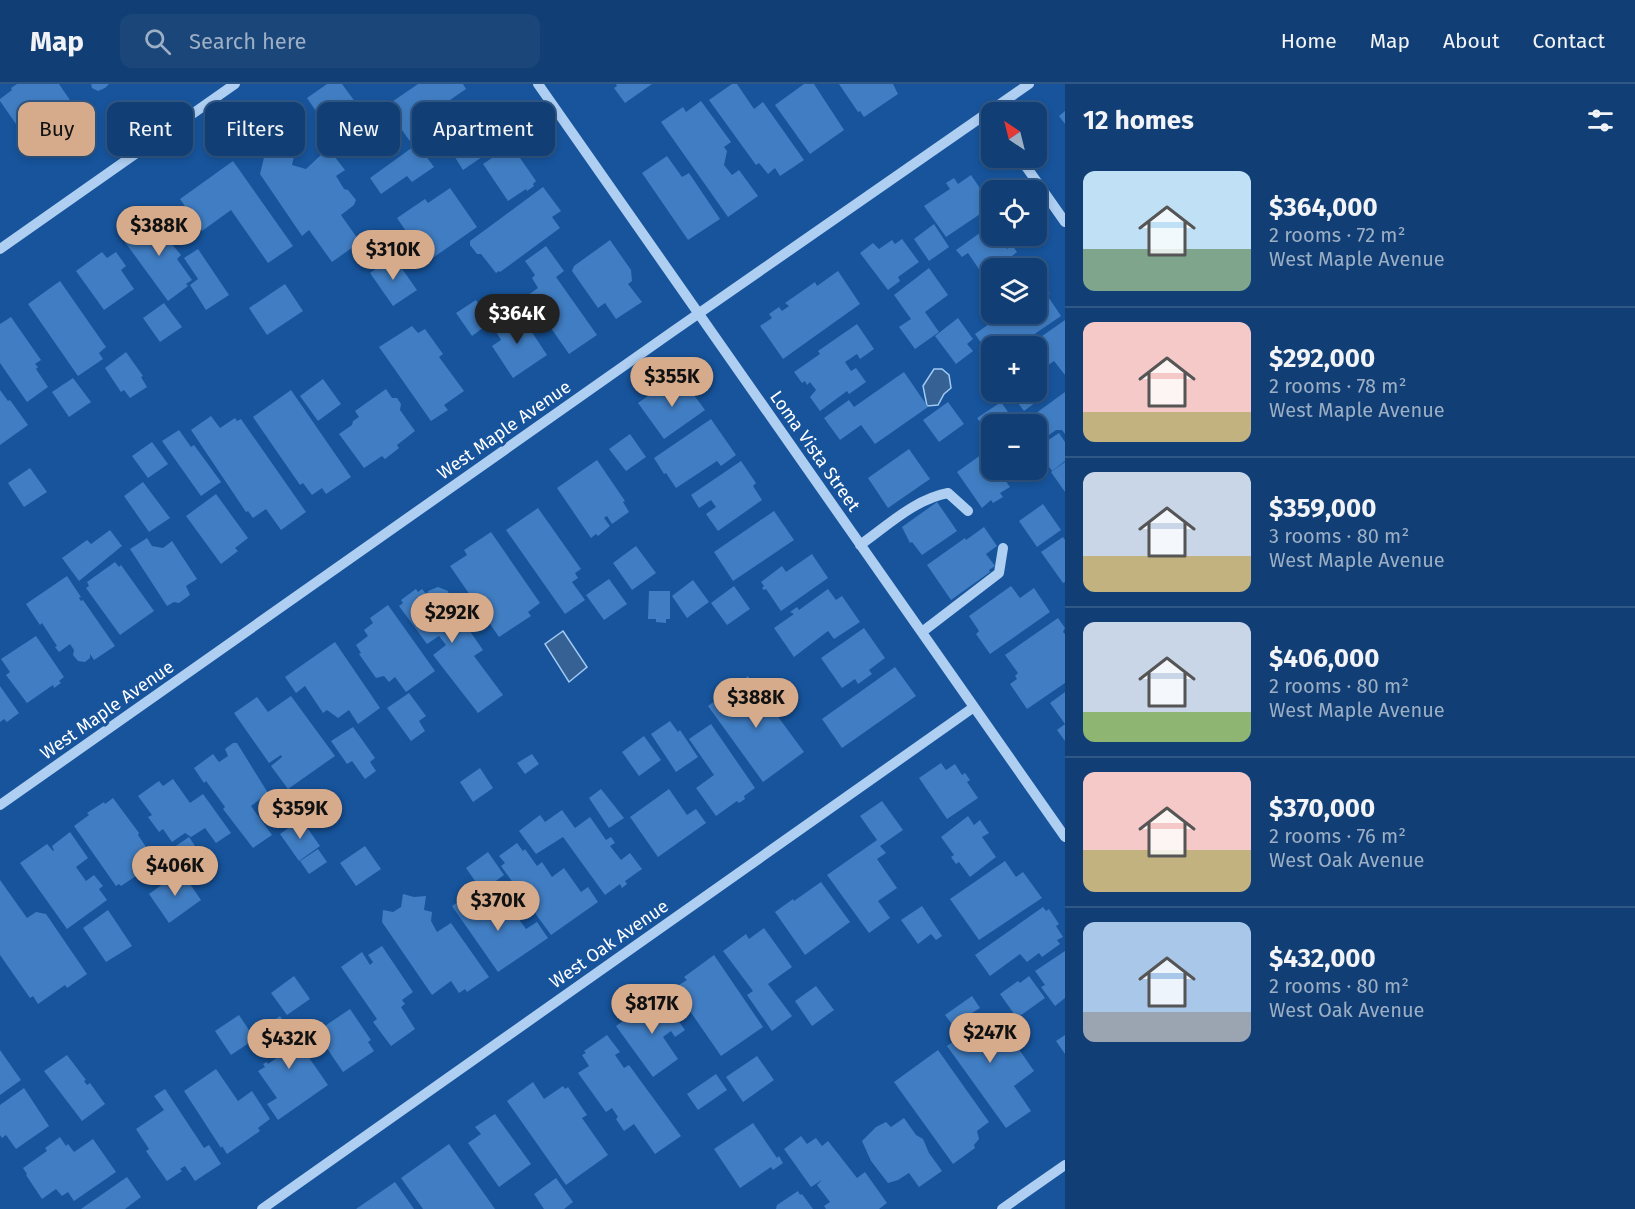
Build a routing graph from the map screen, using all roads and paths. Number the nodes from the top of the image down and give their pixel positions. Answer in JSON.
{"nodes":[{"id":1,"x":236,"y":84,"type":"edge"},
{"id":2,"x":538,"y":84,"type":"edge"},
{"id":3,"x":1029,"y":84,"type":"edge"},
{"id":4,"x":1006,"y":102,"type":"edge"},
{"id":5,"x":981,"y":121,"type":"edge"},
{"id":6,"x":1027,"y":168,"type":"edge"},
{"id":7,"x":1065,"y":222,"type":"edge"},
{"id":8,"x":0,"y":249,"type":"edge"},
{"id":9,"x":698,"y":314,"type":"junction"},
{"id":10,"x":968,"y":511,"type":"dead end"},
{"id":11,"x":860,"y":544,"type":"junction"},
{"id":12,"x":1003,"y":548,"type":"dead end"},
{"id":13,"x":922,"y":632,"type":"junction"},
{"id":14,"x":974,"y":707,"type":"junction"},
{"id":15,"x":0,"y":805,"type":"edge"},
{"id":16,"x":1065,"y":837,"type":"edge"},
{"id":17,"x":1065,"y":1165,"type":"edge"},
{"id":18,"x":262,"y":1209,"type":"edge"},
{"id":19,"x":1002,"y":1209,"type":"edge"}],
"edges":[{"from":1,"to":8,"type":"street"},
{"from":2,"to":9,"type":"street","name":"Loma Vista Street"},
{"from":3,"to":4,"type":"street","name":"West Maple Avenue"},
{"from":5,"to":9,"type":"street","name":"West Maple Avenue"},
{"from":6,"to":7,"type":"street"},
{"from":9,"to":11,"type":"street","name":"Loma Vista Street"},
{"from":9,"to":15,"type":"street","name":"West Maple Avenue"},
{"from":10,"to":11,"type":"street"},
{"from":11,"to":13,"type":"street","name":"Loma Vista Street"},
{"from":12,"to":13,"type":"street"},
{"from":13,"to":14,"type":"street","name":"Loma Vista Street"},
{"from":14,"to":16,"type":"street","name":"Loma Vista Street"},
{"from":14,"to":18,"type":"street","name":"West Oak Avenue"},
{"from":17,"to":19,"type":"street"}]}
